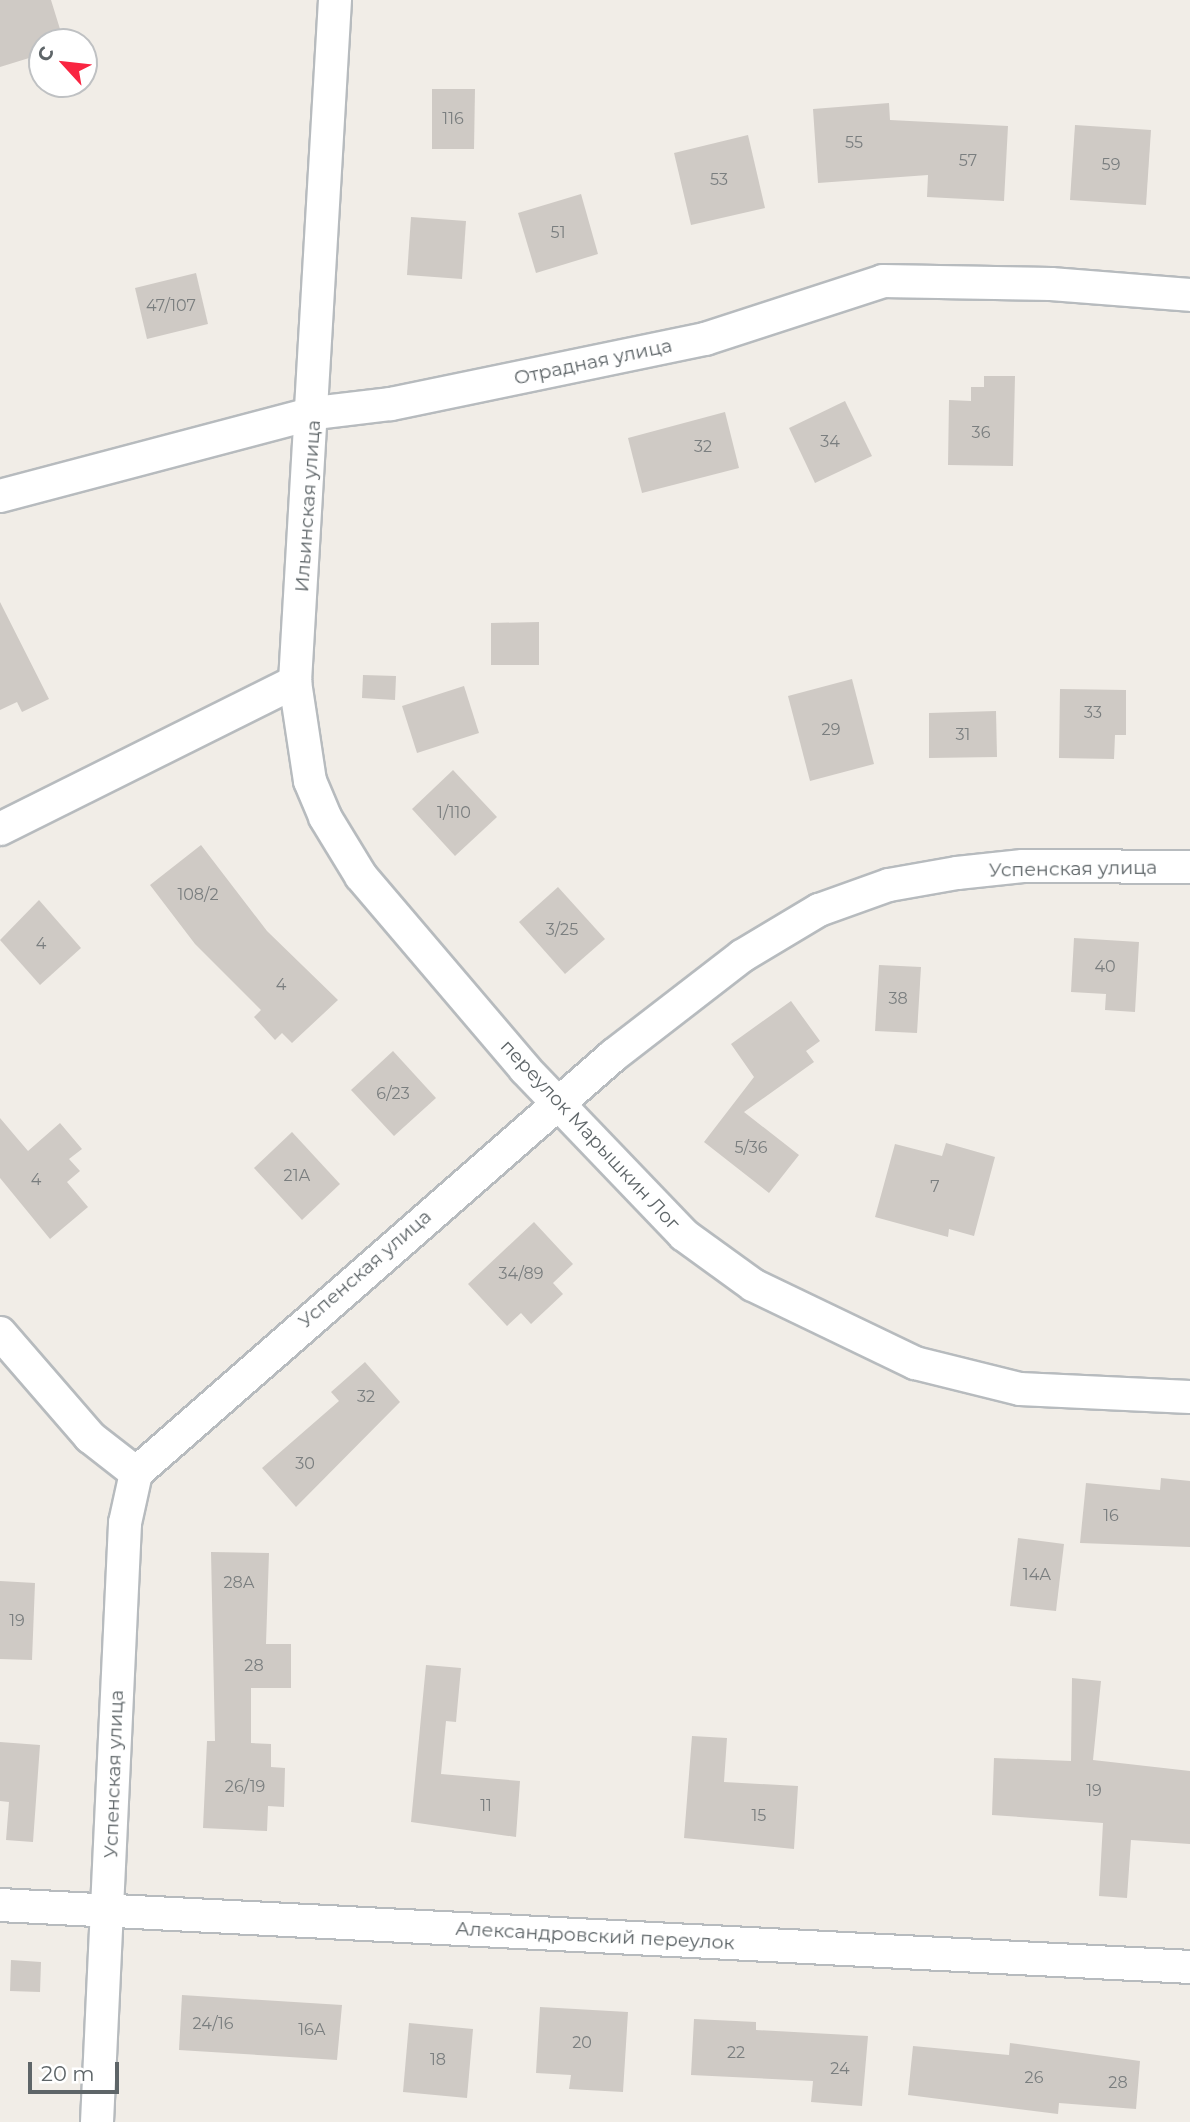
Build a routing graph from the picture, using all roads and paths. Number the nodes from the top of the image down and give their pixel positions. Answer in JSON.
{"nodes":[{"id":1,"x":335,"y":0,"type":"edge"},
{"id":2,"x":1190,"y":295,"type":"edge"},
{"id":3,"x":315,"y":413,"type":"junction"},
{"id":4,"x":0,"y":496,"type":"edge"},
{"id":5,"x":295,"y":682,"type":"junction"},
{"id":6,"x":0,"y":828,"type":"edge"},
{"id":7,"x":1190,"y":867,"type":"edge"},
{"id":8,"x":559,"y":1104,"type":"junction"},
{"id":9,"x":0,"y":1333,"type":"edge"},
{"id":10,"x":1190,"y":1396,"type":"edge"},
{"id":11,"x":136,"y":1474,"type":"junction"},
{"id":12,"x":0,"y":1905,"type":"edge"},
{"id":13,"x":109,"y":1911,"type":"junction"},
{"id":14,"x":1190,"y":1967,"type":"edge"},
{"id":15,"x":97,"y":2122,"type":"edge"}],
"edges":[{"from":1,"to":3,"type":"street","name":"Ильинская улица"},
{"from":2,"to":3,"type":"street","name":"Отрадная улица"},
{"from":3,"to":4,"type":"street","name":"Отрадная улица"},
{"from":3,"to":5,"type":"street","name":"Ильинская улица"},
{"from":5,"to":6,"type":"street"},
{"from":5,"to":8,"type":"street","name":"переулок Марышкин Лог"},
{"from":7,"to":8,"type":"street","name":"Успенская улица"},
{"from":8,"to":10,"type":"street","name":"переулок Марышкин Лог"},
{"from":8,"to":11,"type":"street","name":"Успенская улица"},
{"from":9,"to":11,"type":"street"},
{"from":11,"to":13,"type":"street","name":"Успенская улица"},
{"from":12,"to":13,"type":"street","name":"Александровский переулок"},
{"from":13,"to":14,"type":"street","name":"Александровский переулок"},
{"from":13,"to":15,"type":"street","name":"Успенская улица"}]}
